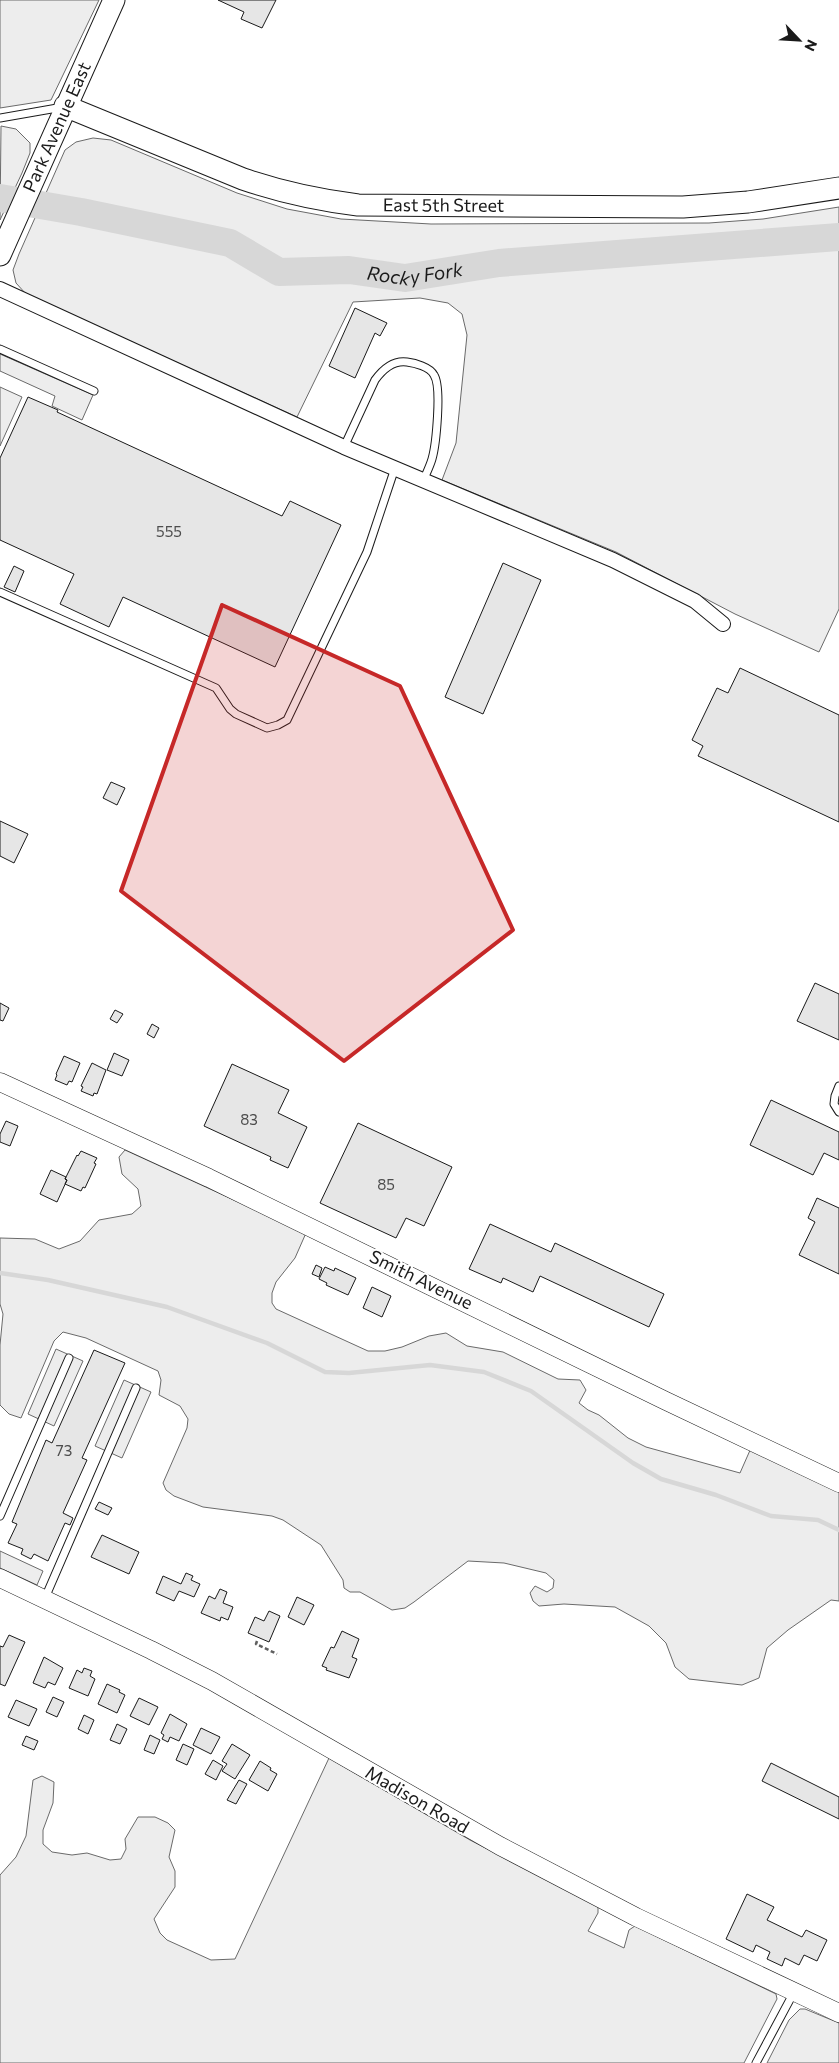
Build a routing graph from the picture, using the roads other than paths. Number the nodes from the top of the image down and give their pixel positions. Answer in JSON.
{"nodes":[{"id":1,"x":114,"y":0,"type":"edge"},
{"id":2,"x":66,"y":106,"type":"junction"},
{"id":3,"x":0,"y":118,"type":"edge"},
{"id":4,"x":839,"y":188,"type":"edge"},
{"id":5,"x":0,"y":254,"type":"edge"},
{"id":6,"x":0,"y":289,"type":"edge"},
{"id":7,"x":0,"y":349,"type":"edge"},
{"id":8,"x":94,"y":391,"type":"dead end"},
{"id":9,"x":344,"y":447,"type":"junction"},
{"id":10,"x":395,"y":468,"type":"junction"},
{"id":11,"x":423,"y":481,"type":"junction"},
{"id":12,"x":0,"y":592,"type":"edge"},
{"id":13,"x":722,"y":624,"type":"dead end"},
{"id":14,"x":0,"y":1082,"type":"edge"},
{"id":15,"x":839,"y":1086,"type":"edge"},
{"id":16,"x":839,"y":1112,"type":"edge"},
{"id":17,"x":68,"y":1358,"type":"dead end"},
{"id":18,"x":136,"y":1388,"type":"dead end"},
{"id":19,"x":839,"y":1483,"type":"edge"},
{"id":20,"x":0,"y":1516,"type":"edge"},
{"id":21,"x":0,"y":1578,"type":"edge"},
{"id":22,"x":44,"y":1598,"type":"junction"},
{"id":23,"x":794,"y":1992,"type":"junction"},
{"id":24,"x":839,"y":2013,"type":"edge"},
{"id":25,"x":756,"y":2063,"type":"edge"}],
"edges":[{"from":1,"to":2,"type":"main road","name":"Park Avenue East"},
{"from":2,"to":3,"type":"lane"},
{"from":2,"to":4,"type":"main road","name":"East 5th Street"},
{"from":2,"to":5,"type":"main road","name":"Park Avenue East"},
{"from":6,"to":9,"type":"street"},
{"from":7,"to":8,"type":"lane"},
{"from":9,"to":10,"type":"street"},
{"from":9,"to":11,"type":"lane"},
{"from":10,"to":11,"type":"street"},
{"from":10,"to":12,"type":"lane"},
{"from":11,"to":13,"type":"street"},
{"from":14,"to":19,"type":"street","name":"Smith Avenue"},
{"from":15,"to":16,"type":"lane"},
{"from":17,"to":20,"type":"lane"},
{"from":18,"to":22,"type":"lane"},
{"from":21,"to":22,"type":"street","name":"Madison Road"},
{"from":22,"to":23,"type":"street","name":"Madison Road"},
{"from":23,"to":24,"type":"street","name":"Madison Road"},
{"from":23,"to":25,"type":"lane"}]}
